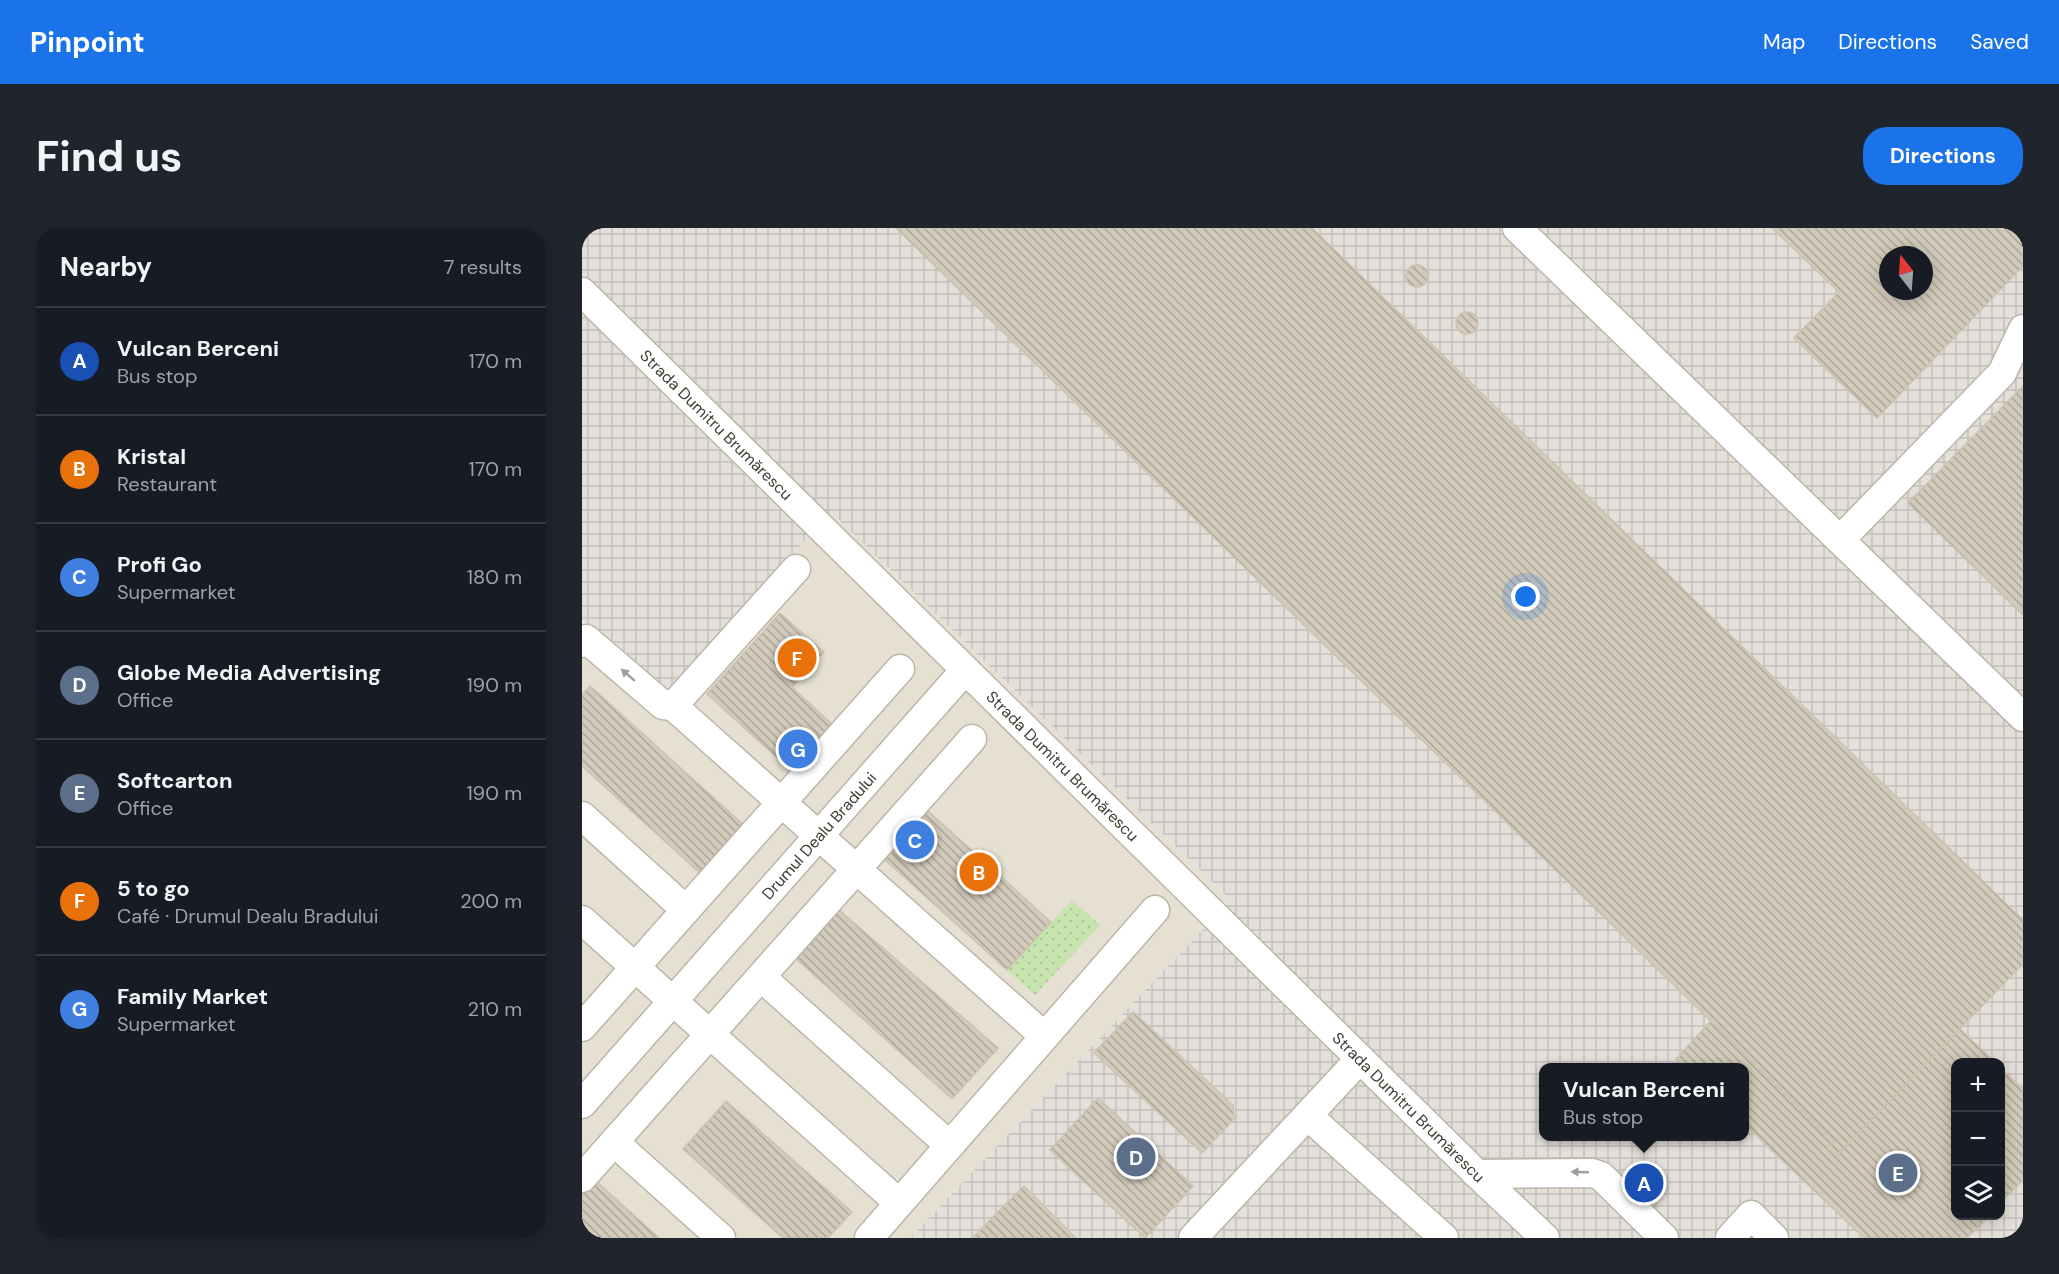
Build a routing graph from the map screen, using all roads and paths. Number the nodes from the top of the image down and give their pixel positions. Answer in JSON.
{"nodes":[{"id":1,"x":1517,"y":228,"type":"edge"},
{"id":2,"x":582,"y":292,"type":"edge"},
{"id":3,"x":2023,"y":329,"type":"edge"},
{"id":4,"x":1840,"y":540,"type":"junction"},
{"id":5,"x":796,"y":569,"type":"dead end"},
{"id":6,"x":584,"y":641,"type":"edge"},
{"id":7,"x":900,"y":669,"type":"dead end"},
{"id":8,"x":965,"y":670,"type":"junction"},
{"id":9,"x":673,"y":706,"type":"junction"},
{"id":10,"x":2023,"y":717,"type":"edge"},
{"id":11,"x":972,"y":739,"type":"dead end"},
{"id":12,"x":782,"y":802,"type":"junction"},
{"id":13,"x":582,"y":816,"type":"edge"},
{"id":14,"x":820,"y":836,"type":"junction"},
{"id":15,"x":856,"y":869,"type":"junction"},
{"id":16,"x":686,"y":910,"type":"junction"},
{"id":17,"x":1155,"y":910,"type":"dead end"},
{"id":18,"x":582,"y":920,"type":"edge"},
{"id":19,"x":635,"y":967,"type":"junction"},
{"id":20,"x":761,"y":977,"type":"junction"},
{"id":21,"x":673,"y":1001,"type":"junction"},
{"id":22,"x":582,"y":1028,"type":"edge"},
{"id":23,"x":710,"y":1034,"type":"junction"},
{"id":24,"x":1044,"y":1036,"type":"junction"},
{"id":25,"x":1360,"y":1059,"type":"junction"},
{"id":26,"x":582,"y":1104,"type":"edge"},
{"id":27,"x":1308,"y":1116,"type":"junction"},
{"id":28,"x":614,"y":1142,"type":"junction"},
{"id":29,"x":949,"y":1145,"type":"junction"},
{"id":30,"x":1477,"y":1174,"type":"junction"},
{"id":31,"x":582,"y":1178,"type":"edge"},
{"id":32,"x":899,"y":1203,"type":"junction"},
{"id":33,"x":721,"y":1238,"type":"edge"},
{"id":34,"x":868,"y":1238,"type":"edge"},
{"id":35,"x":1193,"y":1238,"type":"edge"},
{"id":36,"x":1444,"y":1238,"type":"edge"},
{"id":37,"x":1545,"y":1238,"type":"edge"},
{"id":38,"x":1664,"y":1238,"type":"edge"},
{"id":39,"x":1730,"y":1238,"type":"edge"},
{"id":40,"x":1774,"y":1238,"type":"edge"}],
"edges":[{"from":1,"to":4,"type":"street"},
{"from":2,"to":8,"type":"street","name":"Strada Dumitru Brumărescu"},
{"from":3,"to":4,"type":"street"},
{"from":4,"to":10,"type":"street"},
{"from":5,"to":9,"type":"street"},
{"from":9,"to":6,"type":"street","one_way":true},
{"from":7,"to":12,"type":"street"},
{"from":8,"to":14,"type":"street","name":"Drumul Dealu Bradului"},
{"from":8,"to":25,"type":"street","name":"Strada Dumitru Brumărescu"},
{"from":9,"to":12,"type":"street"},
{"from":11,"to":15,"type":"street"},
{"from":12,"to":14,"type":"street"},
{"from":12,"to":16,"type":"street"},
{"from":13,"to":16,"type":"street"},
{"from":14,"to":15,"type":"street"},
{"from":14,"to":21,"type":"street","name":"Drumul Dealu Bradului"},
{"from":15,"to":20,"type":"street"},
{"from":15,"to":24,"type":"street"},
{"from":16,"to":19,"type":"street"},
{"from":17,"to":24,"type":"street"},
{"from":18,"to":19,"type":"street"},
{"from":19,"to":21,"type":"street"},
{"from":19,"to":22,"type":"street"},
{"from":20,"to":23,"type":"street"},
{"from":20,"to":29,"type":"street"},
{"from":21,"to":23,"type":"street"},
{"from":21,"to":26,"type":"street","name":"Drumul Dealu Bradului"},
{"from":23,"to":28,"type":"street"},
{"from":23,"to":32,"type":"street"},
{"from":24,"to":29,"type":"street"},
{"from":25,"to":27,"type":"street"},
{"from":25,"to":30,"type":"street","name":"Strada Dumitru Brumărescu"},
{"from":27,"to":35,"type":"street"},
{"from":27,"to":36,"type":"street"},
{"from":28,"to":31,"type":"street"},
{"from":28,"to":33,"type":"street"},
{"from":29,"to":32,"type":"street"},
{"from":30,"to":37,"type":"street","name":"Strada Dumitru Brumărescu"},
{"from":38,"to":30,"type":"street","one_way":true},
{"from":32,"to":34,"type":"street"},
{"from":39,"to":40,"type":"street"}]}
